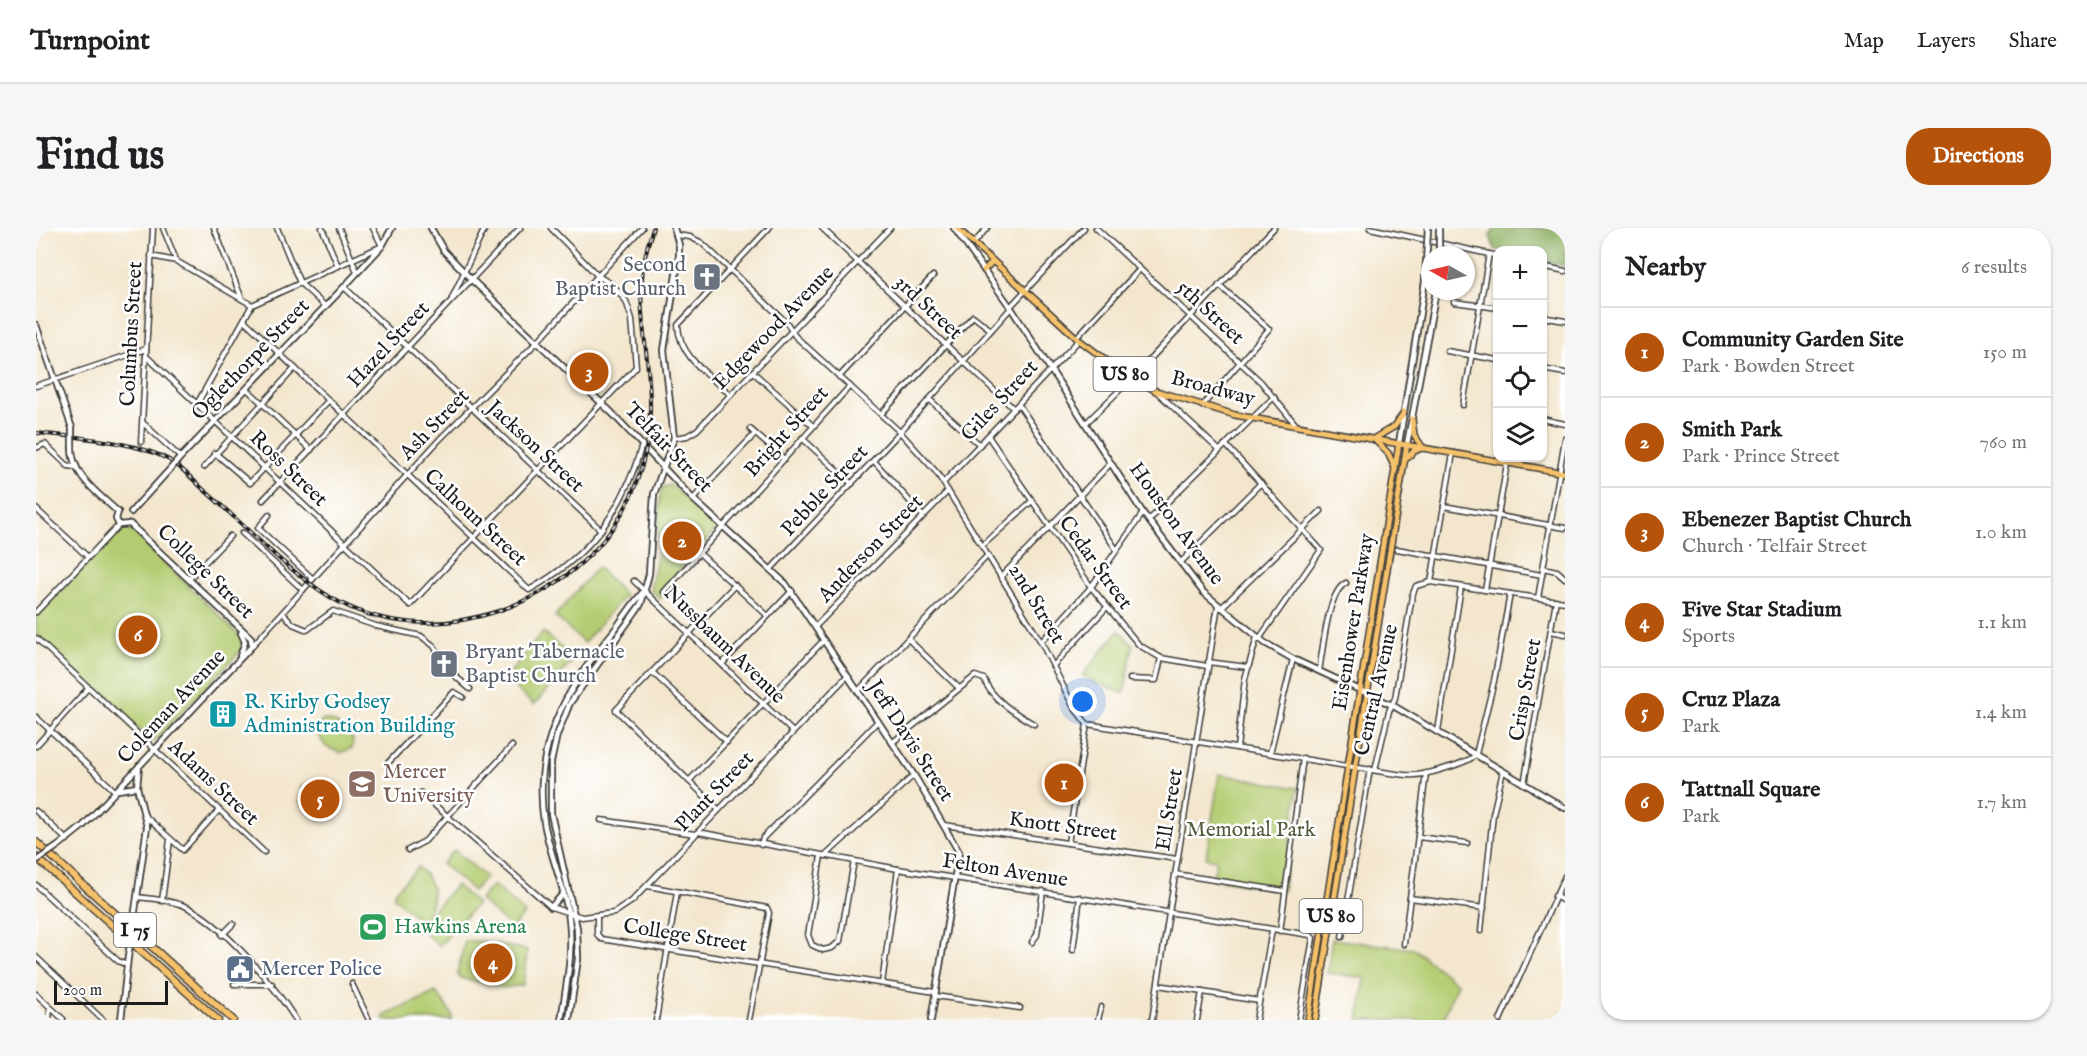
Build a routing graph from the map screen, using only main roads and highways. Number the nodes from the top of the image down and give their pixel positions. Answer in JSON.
{"nodes":[{"id":1,"x":956,"y":228,"type":"edge"},
{"id":2,"x":993,"y":261,"type":"junction"},
{"id":3,"x":984,"y":270,"type":"road end"},
{"id":4,"x":1404,"y":412,"type":"road end"},
{"id":5,"x":1412,"y":420,"type":"road end"},
{"id":6,"x":1374,"y":439,"type":"junction"},
{"id":7,"x":1399,"y":443,"type":"junction"},
{"id":8,"x":1407,"y":444,"type":"junction"},
{"id":9,"x":1424,"y":448,"type":"junction"},
{"id":10,"x":1493,"y":458,"type":"edge"},
{"id":11,"x":1404,"y":461,"type":"junction"},
{"id":12,"x":1517,"y":462,"type":"edge"},
{"id":13,"x":1395,"y":469,"type":"junction"},
{"id":14,"x":1562,"y":472,"type":"edge"},
{"id":15,"x":36,"y":842,"type":"edge"},
{"id":16,"x":36,"y":859,"type":"edge"},
{"id":17,"x":218,"y":1020,"type":"edge"},
{"id":18,"x":232,"y":1020,"type":"edge"},
{"id":19,"x":1308,"y":1020,"type":"edge"},
{"id":20,"x":1315,"y":1020,"type":"edge"}],
"edges":[{"from":1,"to":2,"type":"main road","name":"Broadway","number":"US 80"},
{"from":2,"to":3,"type":"main road"},
{"from":2,"to":6,"type":"main road","name":"Broadway","number":"US 80"},
{"from":4,"to":6,"type":"main road"},
{"from":5,"to":9,"type":"main road"},
{"from":6,"to":7,"type":"main road","number":"US 80"},
{"from":6,"to":13,"type":"main road"},
{"from":7,"to":8,"type":"main road","number":"US 80"},
{"from":7,"to":13,"type":"main road","name":"Eisenhower Parkway"},
{"from":8,"to":9,"type":"main road"},
{"from":8,"to":11,"type":"main road","name":"Eisenhower Parkway","number":"US 80"},
{"from":9,"to":10,"type":"main road"},
{"from":9,"to":11,"type":"main road"},
{"from":11,"to":20,"type":"main road","name":"Eisenhower Parkway","number":"US 80"},
{"from":12,"to":14,"type":"main road"},
{"from":13,"to":19,"type":"main road","name":"Eisenhower Parkway","number":"US 80"},
{"from":15,"to":18,"type":"highway","number":"I 75"},
{"from":16,"to":17,"type":"highway","number":"I 75"}]}
